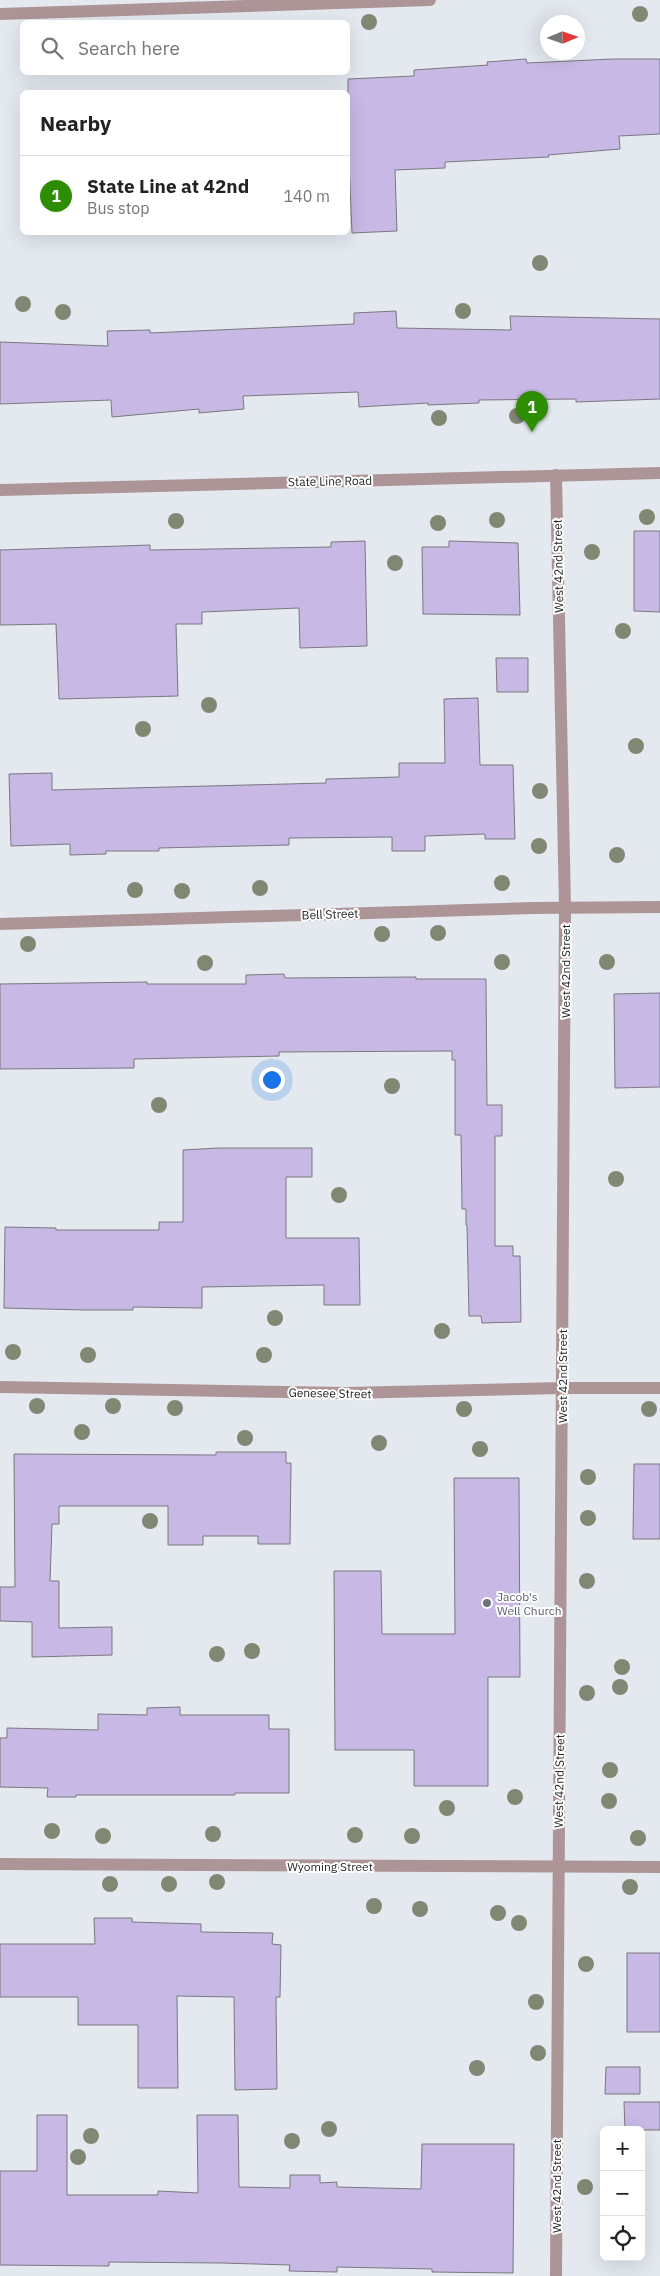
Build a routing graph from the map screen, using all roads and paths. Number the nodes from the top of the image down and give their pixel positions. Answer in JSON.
{"nodes":[{"id":1,"x":430,"y":0,"type":"edge"},
{"id":2,"x":0,"y":14,"type":"edge"},
{"id":3,"x":660,"y":473,"type":"edge"},
{"id":4,"x":556,"y":475,"type":"junction"},
{"id":5,"x":0,"y":490,"type":"edge"},
{"id":6,"x":660,"y":907,"type":"edge"},
{"id":7,"x":565,"y":908,"type":"junction"},
{"id":8,"x":0,"y":924,"type":"edge"},
{"id":9,"x":0,"y":1387,"type":"edge"},
{"id":10,"x":562,"y":1388,"type":"junction"},
{"id":11,"x":660,"y":1388,"type":"edge"},
{"id":12,"x":0,"y":1864,"type":"edge"},
{"id":13,"x":558,"y":1866,"type":"junction"},
{"id":14,"x":660,"y":1867,"type":"edge"},
{"id":15,"x":556,"y":2276,"type":"edge"}],
"edges":[{"from":1,"to":2,"type":"street"},
{"from":3,"to":4,"type":"street","name":"State Line Road"},
{"from":4,"to":5,"type":"street","name":"State Line Road"},
{"from":4,"to":7,"type":"street","name":"West 42nd Street"},
{"from":6,"to":7,"type":"street","name":"Bell Street"},
{"from":7,"to":8,"type":"street","name":"Bell Street"},
{"from":7,"to":10,"type":"street","name":"West 42nd Street"},
{"from":9,"to":10,"type":"street","name":"Genesee Street"},
{"from":10,"to":11,"type":"street","name":"Genesee Street"},
{"from":10,"to":13,"type":"street","name":"West 42nd Street"},
{"from":12,"to":13,"type":"street","name":"Wyoming Street"},
{"from":13,"to":14,"type":"street","name":"Wyoming Street"},
{"from":13,"to":15,"type":"street","name":"West 42nd Street"}]}
